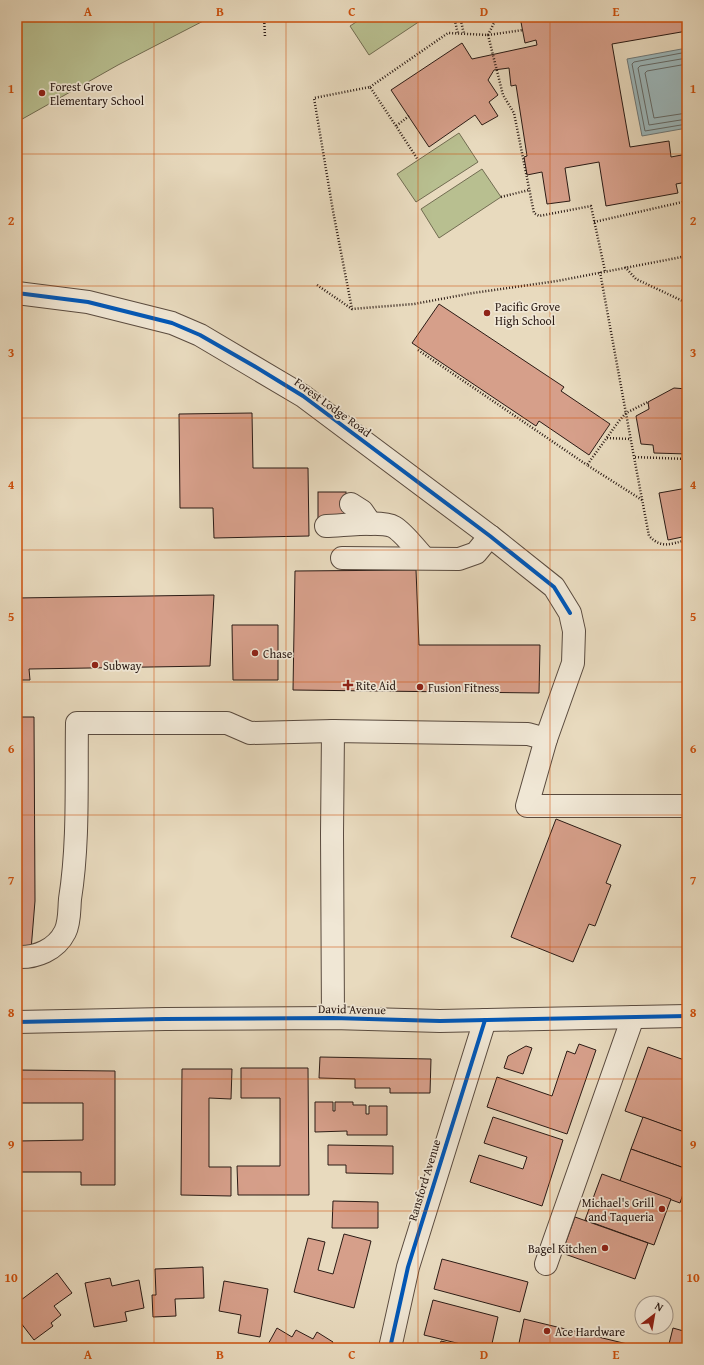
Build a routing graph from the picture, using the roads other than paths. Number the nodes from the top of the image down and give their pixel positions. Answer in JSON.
{"nodes":[{"id":1,"x":17,"y":293,"type":"edge"},
{"id":2,"x":351,"y":504,"type":"dead end"},
{"id":3,"x":371,"y":524,"type":"junction"},
{"id":4,"x":326,"y":526,"type":"dead end"},
{"id":5,"x":490,"y":536,"type":"junction"},
{"id":6,"x":342,"y":558,"type":"dead end"},
{"id":7,"x":424,"y":558,"type":"junction"},
{"id":8,"x":333,"y":731,"type":"junction"},
{"id":9,"x":546,"y":739,"type":"junction"},
{"id":10,"x":687,"y":806,"type":"edge"},
{"id":11,"x":17,"y":957,"type":"edge"},
{"id":12,"x":687,"y":1016,"type":"edge"},
{"id":13,"x":633,"y":1017,"type":"junction"},
{"id":14,"x":333,"y":1018,"type":"junction"},
{"id":15,"x":485,"y":1020,"type":"junction"},
{"id":16,"x":17,"y":1022,"type":"edge"},
{"id":17,"x":546,"y":1264,"type":"dead end"},
{"id":18,"x":390,"y":1348,"type":"edge"}],
"edges":[{"from":1,"to":5,"type":"street","name":"Forest Lodge Road"},
{"from":2,"to":3,"type":"street"},
{"from":3,"to":4,"type":"street"},
{"from":3,"to":7,"type":"street"},
{"from":5,"to":7,"type":"street"},
{"from":5,"to":9,"type":"street","name":"Forest Lodge Road"},
{"from":6,"to":7,"type":"street"},
{"from":8,"to":9,"type":"street"},
{"from":8,"to":11,"type":"street"},
{"from":8,"to":14,"type":"street"},
{"from":9,"to":10,"type":"street"},
{"from":12,"to":13,"type":"street","name":"David Avenue"},
{"from":13,"to":15,"type":"street","name":"David Avenue"},
{"from":13,"to":17,"type":"street"},
{"from":14,"to":15,"type":"street","name":"David Avenue"},
{"from":14,"to":16,"type":"street","name":"David Avenue"},
{"from":15,"to":18,"type":"street","name":"Ransford Avenue"}]}
